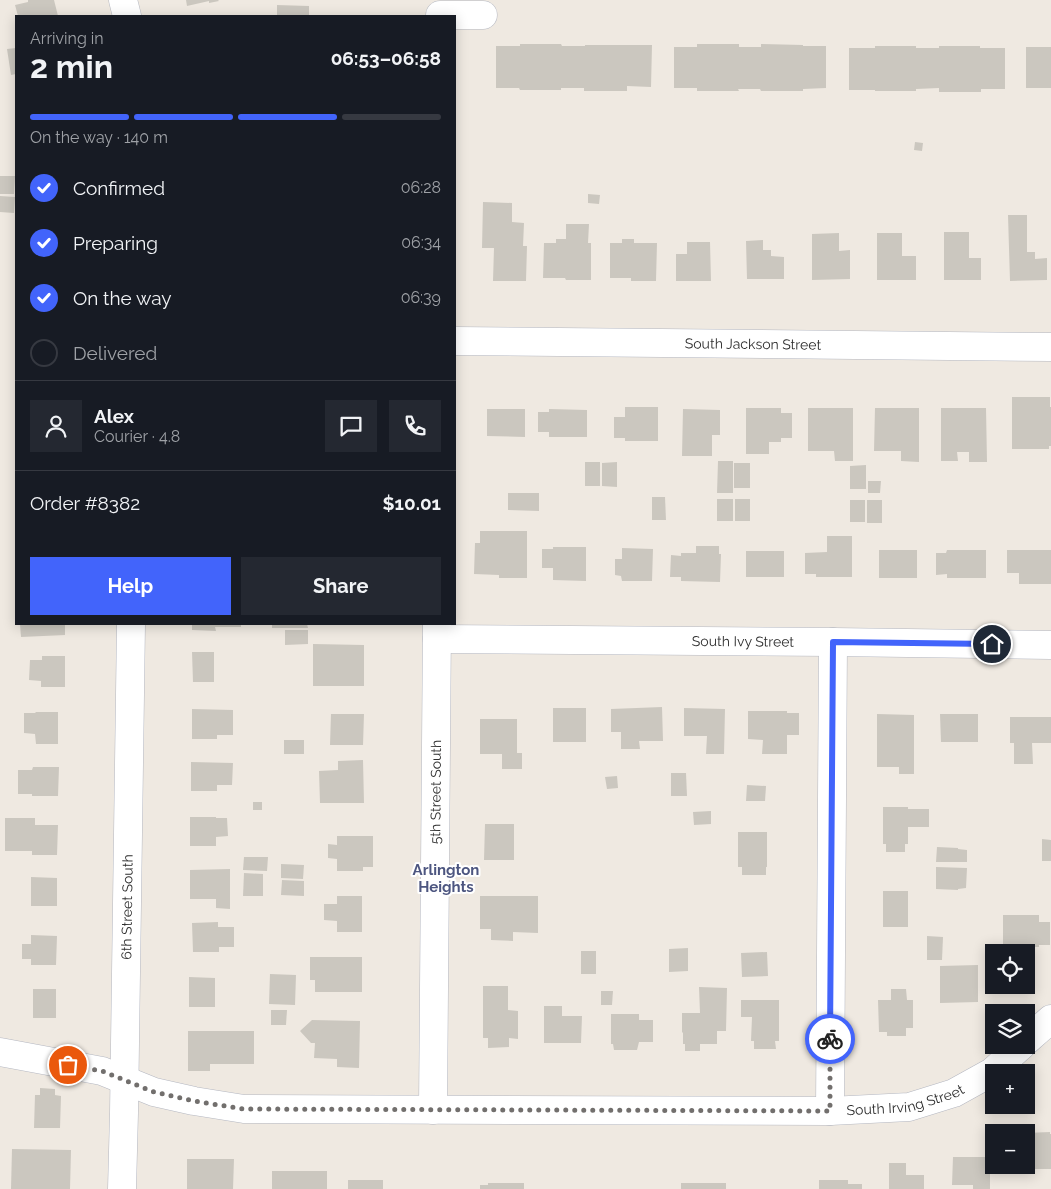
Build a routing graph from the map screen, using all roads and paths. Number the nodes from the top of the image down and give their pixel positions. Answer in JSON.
{"nodes":[{"id":1,"x":123,"y":0,"type":"edge"},
{"id":2,"x":440,"y":10,"type":"edge"},
{"id":3,"x":127,"y":15,"type":"edge"},
{"id":4,"x":483,"y":15,"type":"dead end"},
{"id":5,"x":456,"y":341,"type":"edge"},
{"id":6,"x":1051,"y":347,"type":"edge"},
{"id":7,"x":131,"y":625,"type":"edge"},
{"id":8,"x":437,"y":632,"type":"edge"},
{"id":9,"x":833,"y":642,"type":"junction"},
{"id":10,"x":1051,"y":645,"type":"edge"},
{"id":11,"x":1051,"y":1019,"type":"edge"},
{"id":12,"x":1035,"y":1033,"type":"edge"},
{"id":13,"x":0,"y":1052,"type":"edge"},
{"id":14,"x":1012,"y":1054,"type":"edge"},
{"id":15,"x":124,"y":1079,"type":"junction"},
{"id":16,"x":433,"y":1110,"type":"junction"},
{"id":17,"x":830,"y":1111,"type":"junction"},
{"id":18,"x":122,"y":1189,"type":"edge"}],
"edges":[{"from":1,"to":3,"type":"street"},
{"from":2,"to":4,"type":"street"},
{"from":5,"to":6,"type":"street","name":"South Jackson Street"},
{"from":7,"to":15,"type":"street","name":"6th Street South"},
{"from":8,"to":9,"type":"street","name":"South Ivy Street"},
{"from":8,"to":16,"type":"street","name":"5th Street South"},
{"from":9,"to":10,"type":"street","name":"South Ivy Street"},
{"from":9,"to":17,"type":"street"},
{"from":11,"to":12,"type":"street"},
{"from":13,"to":15,"type":"street","name":"South Irving Street"},
{"from":14,"to":17,"type":"street","name":"South Irving Street"},
{"from":15,"to":16,"type":"street","name":"South Irving Street"},
{"from":15,"to":18,"type":"street","name":"6th Street South"},
{"from":16,"to":17,"type":"street","name":"South Irving Street"}]}
